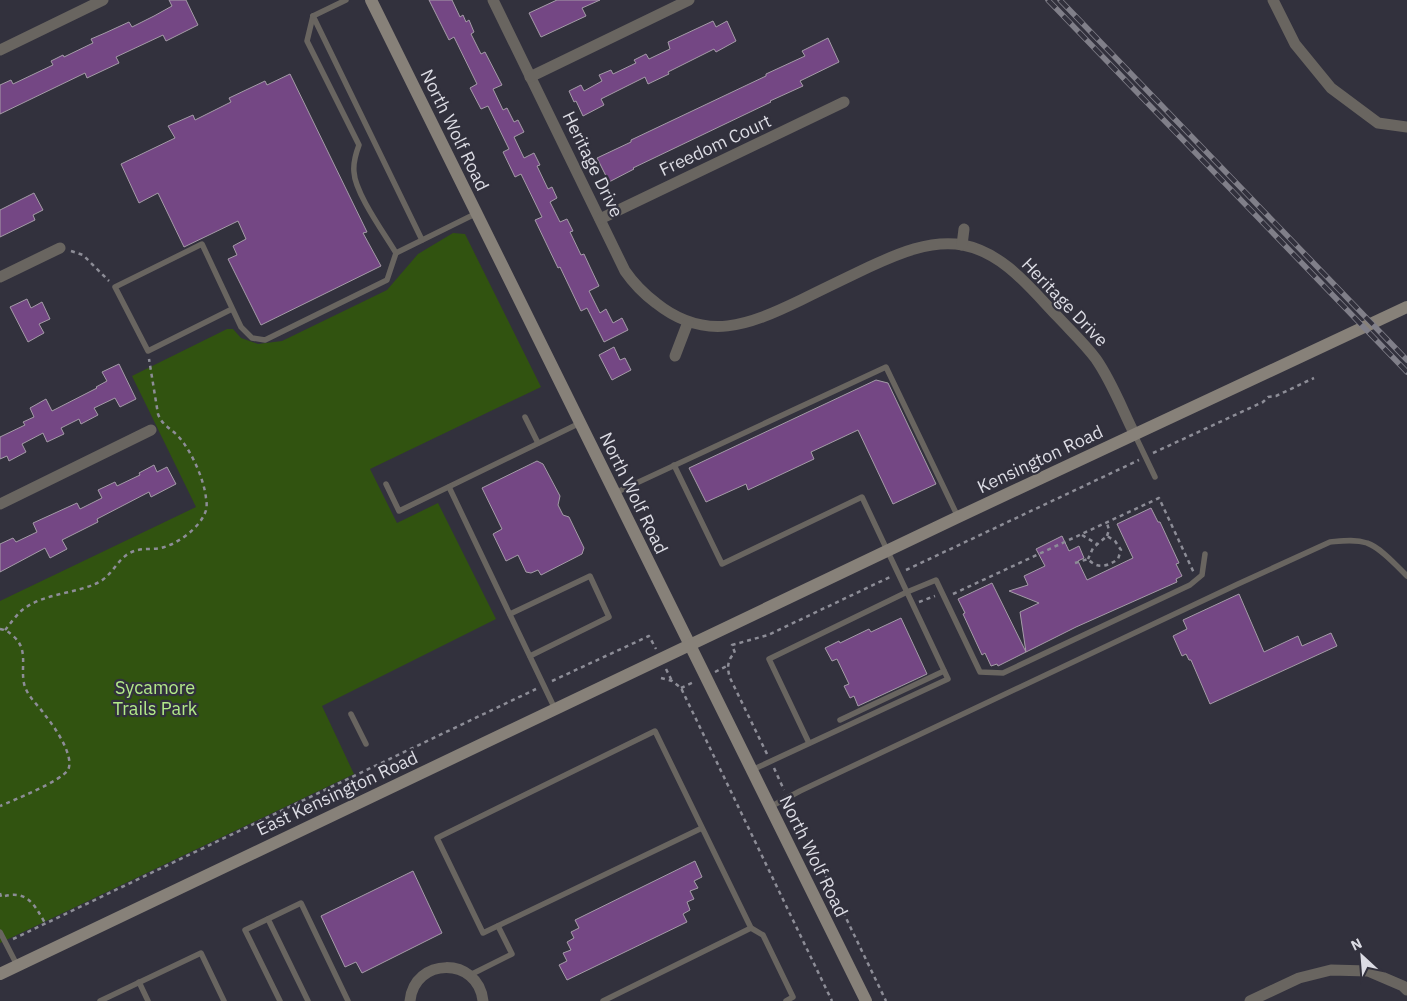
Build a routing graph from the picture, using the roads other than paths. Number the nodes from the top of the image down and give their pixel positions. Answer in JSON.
{"nodes":[{"id":1,"x":103,"y":0,"type":"edge"},
{"id":2,"x":346,"y":0,"type":"edge"},
{"id":3,"x":371,"y":0,"type":"edge"},
{"id":4,"x":493,"y":0,"type":"edge"},
{"id":5,"x":689,"y":0,"type":"edge"},
{"id":6,"x":1273,"y":0,"type":"edge"},
{"id":7,"x":313,"y":16,"type":"junction"},
{"id":8,"x":0,"y":50,"type":"edge"},
{"id":9,"x":530,"y":77,"type":"junction"},
{"id":10,"x":844,"y":102,"type":"dead end"},
{"id":11,"x":1407,"y":127,"type":"edge"},
{"id":12,"x":476,"y":213,"type":"junction"},
{"id":13,"x":600,"y":219,"type":"junction"},
{"id":14,"x":964,"y":230,"type":"dead end"},
{"id":15,"x":422,"y":240,"type":"junction"},
{"id":16,"x":962,"y":245,"type":"junction"},
{"id":17,"x":60,"y":248,"type":"road end"},
{"id":18,"x":396,"y":253,"type":"junction"},
{"id":19,"x":0,"y":277,"type":"edge"},
{"id":20,"x":1407,"y":307,"type":"edge"},
{"id":21,"x":232,"y":309,"type":"junction"},
{"id":22,"x":688,"y":322,"type":"junction"},
{"id":23,"x":675,"y":356,"type":"dead end"},
{"id":24,"x":525,"y":416,"type":"dead end"},
{"id":25,"x":580,"y":423,"type":"junction"},
{"id":26,"x":151,"y":430,"type":"dead end"},
{"id":27,"x":1134,"y":433,"type":"junction"},
{"id":28,"x":538,"y":443,"type":"junction"},
{"id":29,"x":674,"y":465,"type":"junction"},
{"id":30,"x":1155,"y":477,"type":"dead end"},
{"id":31,"x":386,"y":484,"type":"dead end"},
{"id":32,"x":449,"y":487,"type":"junction"},
{"id":33,"x":614,"y":492,"type":"junction"},
{"id":34,"x":0,"y":504,"type":"edge"},
{"id":35,"x":958,"y":517,"type":"junction"},
{"id":36,"x":888,"y":550,"type":"junction"},
{"id":37,"x":1205,"y":554,"type":"dead end"},
{"id":38,"x":1407,"y":576,"type":"edge"},
{"id":39,"x":907,"y":592,"type":"junction"},
{"id":40,"x":510,"y":614,"type":"junction"},
{"id":41,"x":690,"y":644,"type":"junction"},
{"id":42,"x":530,"y":656,"type":"junction"},
{"id":43,"x":944,"y":671,"type":"junction"},
{"id":44,"x":555,"y":709,"type":"junction"},
{"id":45,"x":351,"y":714,"type":"dead end"},
{"id":46,"x":840,"y":720,"type":"dead end"},
{"id":47,"x":809,"y":743,"type":"junction"},
{"id":48,"x":366,"y":744,"type":"dead end"},
{"id":49,"x":752,"y":770,"type":"junction"},
{"id":50,"x":770,"y":807,"type":"junction"},
{"id":51,"x":702,"y":828,"type":"junction"},
{"id":52,"x":268,"y":919,"type":"junction"},
{"id":53,"x":498,"y":926,"type":"junction"},
{"id":54,"x":751,"y":928,"type":"junction"},
{"id":55,"x":0,"y":932,"type":"edge"},
{"id":56,"x":17,"y":966,"type":"junction"},
{"id":57,"x":0,"y":974,"type":"edge"},
{"id":58,"x":470,"y":975,"type":"junction"},
{"id":59,"x":139,"y":982,"type":"junction"},
{"id":60,"x":1407,"y":990,"type":"edge"},
{"id":61,"x":611,"y":999,"type":"edge"},
{"id":62,"x":100,"y":1001,"type":"edge"},
{"id":63,"x":148,"y":1001,"type":"edge"},
{"id":64,"x":224,"y":1001,"type":"edge"},
{"id":65,"x":280,"y":1001,"type":"edge"},
{"id":66,"x":308,"y":1001,"type":"edge"},
{"id":67,"x":348,"y":1001,"type":"edge"},
{"id":68,"x":410,"y":1001,"type":"edge"},
{"id":69,"x":483,"y":1001,"type":"edge"},
{"id":70,"x":603,"y":1001,"type":"edge"},
{"id":71,"x":786,"y":1001,"type":"edge"},
{"id":72,"x":866,"y":1001,"type":"edge"},
{"id":73,"x":1250,"y":1001,"type":"edge"}],
"edges":[{"from":1,"to":8,"type":"street"},
{"from":2,"to":7,"type":"lane"},
{"from":3,"to":12,"type":"main road","name":"North Wolf Road"},
{"from":4,"to":9,"type":"street","name":"Heritage Drive"},
{"from":5,"to":9,"type":"street"},
{"from":6,"to":11,"type":"street"},
{"from":7,"to":15,"type":"lane"},
{"from":7,"to":18,"type":"lane"},
{"from":9,"to":13,"type":"street","name":"Heritage Drive"},
{"from":10,"to":13,"type":"street","name":"Freedom Court"},
{"from":12,"to":15,"type":"lane"},
{"from":12,"to":25,"type":"main road","name":"North Wolf Road"},
{"from":13,"to":22,"type":"street","name":"Heritage Drive"},
{"from":14,"to":16,"type":"street"},
{"from":15,"to":18,"type":"lane"},
{"from":16,"to":22,"type":"street","name":"Heritage Drive"},
{"from":16,"to":27,"type":"street","name":"Heritage Drive"},
{"from":17,"to":19,"type":"street"},
{"from":18,"to":21,"type":"lane"},
{"from":20,"to":27,"type":"main road","name":"Kensington Road"},
{"from":21,"to":21,"type":"lane"},
{"from":22,"to":23,"type":"street"},
{"from":24,"to":28,"type":"lane"},
{"from":25,"to":28,"type":"lane"},
{"from":25,"to":33,"type":"main road","name":"North Wolf Road"},
{"from":26,"to":34,"type":"street"},
{"from":27,"to":30,"type":"lane"},
{"from":27,"to":35,"type":"main road","name":"Kensington Road"},
{"from":28,"to":32,"type":"lane"},
{"from":29,"to":33,"type":"lane"},
{"from":29,"to":35,"type":"lane"},
{"from":29,"to":36,"type":"lane"},
{"from":31,"to":32,"type":"lane"},
{"from":32,"to":40,"type":"lane"},
{"from":33,"to":41,"type":"main road","name":"North Wolf Road"},
{"from":35,"to":36,"type":"main road","name":"Kensington Road"},
{"from":36,"to":39,"type":"lane"},
{"from":36,"to":41,"type":"main road","name":"Kensington Road"},
{"from":37,"to":39,"type":"lane"},
{"from":38,"to":50,"type":"lane"},
{"from":39,"to":43,"type":"lane"},
{"from":39,"to":47,"type":"lane"},
{"from":40,"to":42,"type":"lane"},
{"from":40,"to":42,"type":"lane"},
{"from":41,"to":44,"type":"main road","name":"East Kensington Road"},
{"from":41,"to":49,"type":"main road","name":"North Wolf Road"},
{"from":42,"to":44,"type":"lane"},
{"from":43,"to":46,"type":"lane"},
{"from":43,"to":47,"type":"lane"},
{"from":44,"to":56,"type":"main road","name":"East Kensington Road"},
{"from":45,"to":48,"type":"lane"},
{"from":47,"to":49,"type":"lane"},
{"from":49,"to":50,"type":"main road","name":"North Wolf Road"},
{"from":50,"to":72,"type":"main road","name":"North Wolf Road"},
{"from":51,"to":53,"type":"lane"},
{"from":51,"to":53,"type":"lane"},
{"from":51,"to":54,"type":"lane"},
{"from":52,"to":65,"type":"lane"},
{"from":52,"to":66,"type":"lane"},
{"from":52,"to":67,"type":"lane"},
{"from":53,"to":58,"type":"lane"},
{"from":54,"to":61,"type":"lane"},
{"from":54,"to":71,"type":"lane"},
{"from":55,"to":56,"type":"lane"},
{"from":56,"to":57,"type":"main road","name":"East Kensington Road"},
{"from":58,"to":68,"type":"street"},
{"from":58,"to":69,"type":"street"},
{"from":59,"to":62,"type":"lane"},
{"from":59,"to":63,"type":"lane"},
{"from":59,"to":64,"type":"lane"},
{"from":60,"to":73,"type":"street"},
{"from":61,"to":70,"type":"lane"}]}
